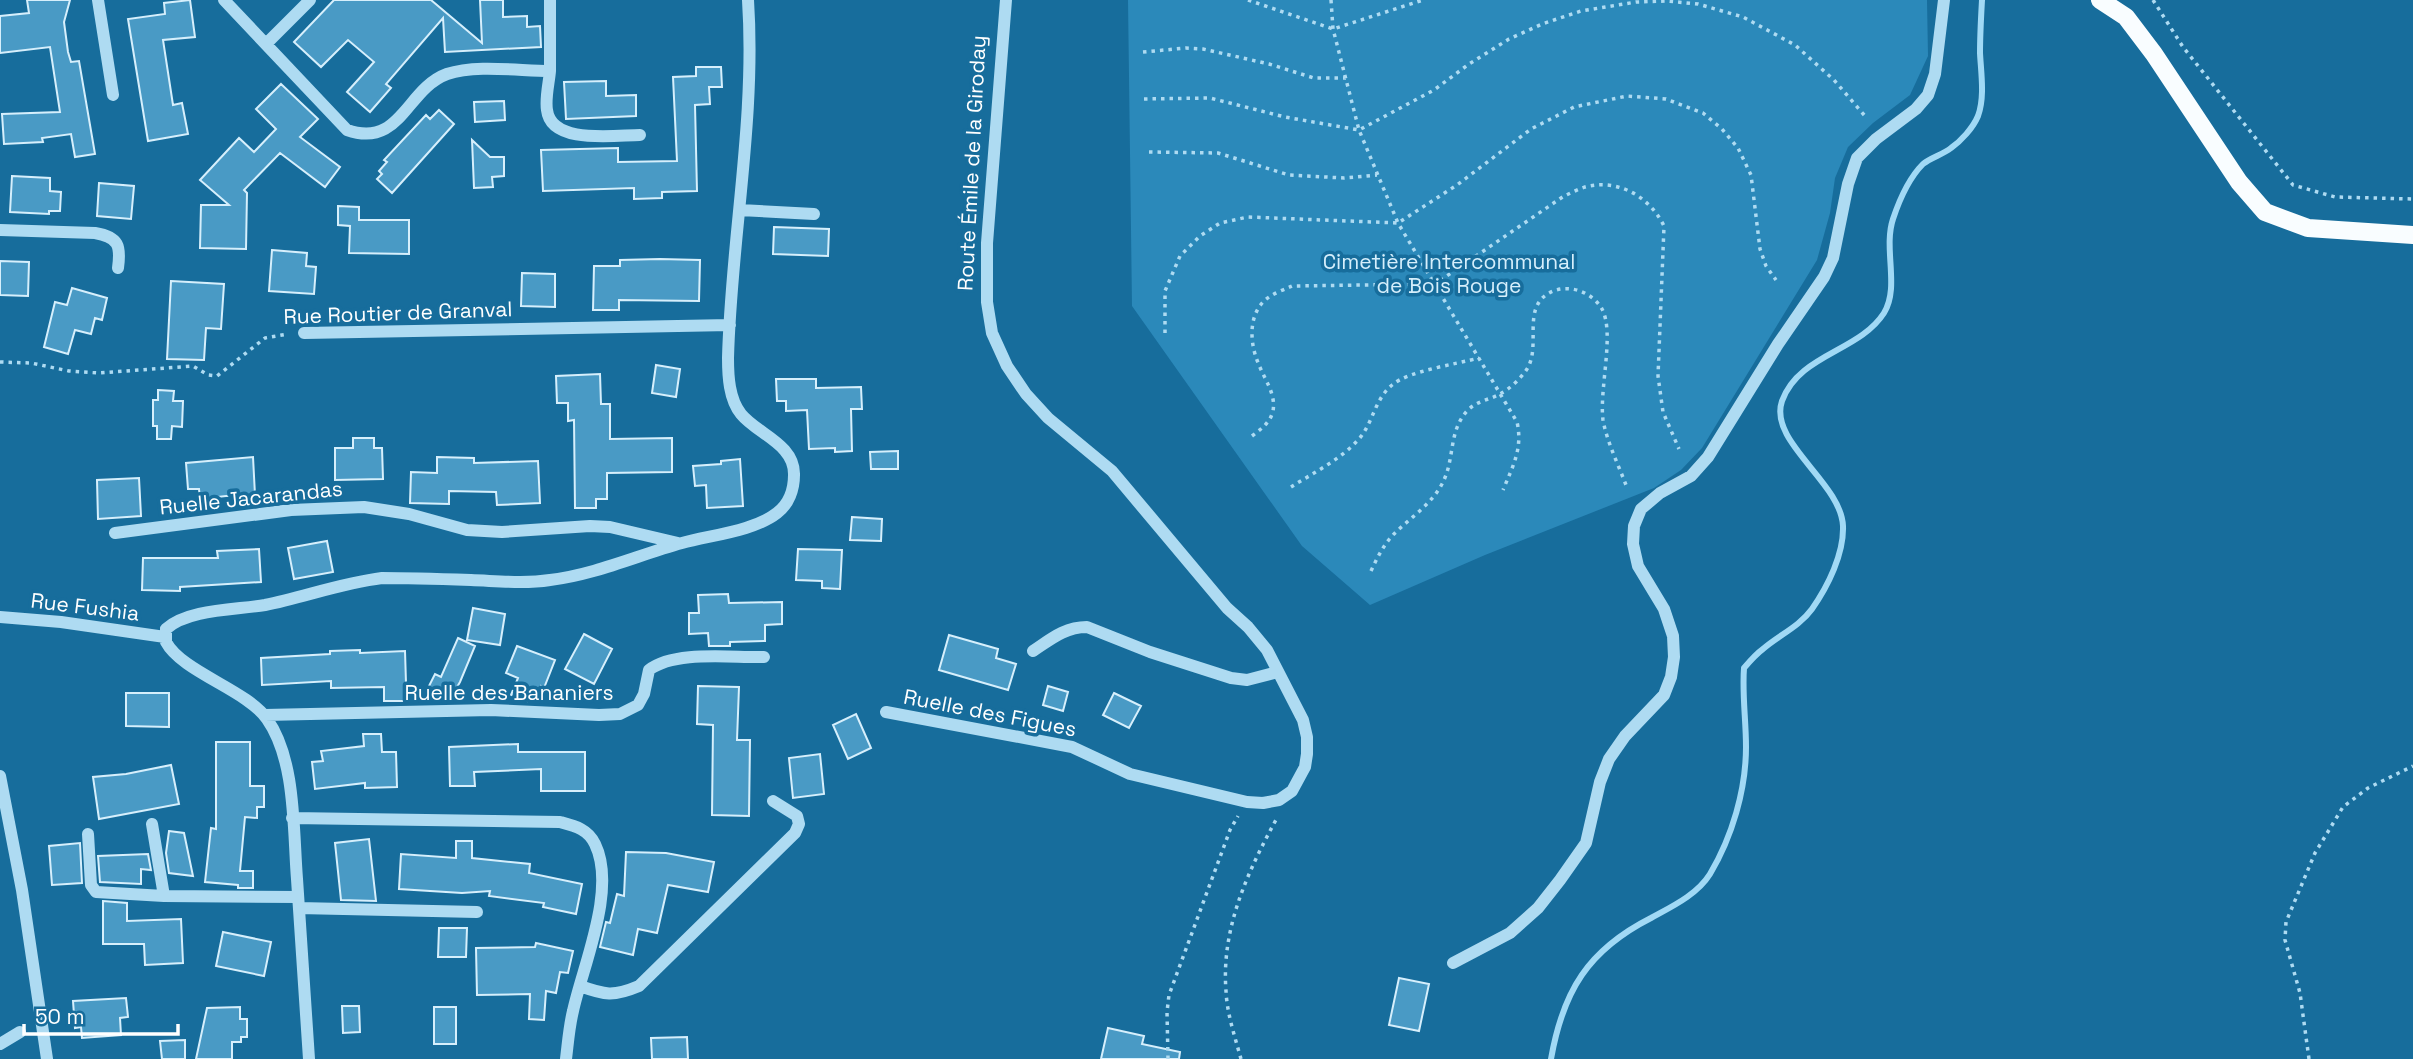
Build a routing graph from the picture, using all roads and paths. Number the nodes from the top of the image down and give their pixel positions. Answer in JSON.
{"nodes":[{"id":1,"x":97,"y":0,"type":"edge"},
{"id":2,"x":224,"y":0,"type":"edge"},
{"id":3,"x":310,"y":0,"type":"edge"},
{"id":4,"x":550,"y":0,"type":"edge"},
{"id":5,"x":748,"y":0,"type":"edge"},
{"id":6,"x":1006,"y":0,"type":"edge"},
{"id":7,"x":1248,"y":0,"type":"edge"},
{"id":8,"x":1331,"y":0,"type":"edge"},
{"id":9,"x":1423,"y":0,"type":"edge"},
{"id":10,"x":1944,"y":0,"type":"edge"},
{"id":11,"x":2100,"y":0,"type":"edge"},
{"id":12,"x":2152,"y":0,"type":"edge"},
{"id":13,"x":1333,"y":29,"type":"junction"},
{"id":14,"x":267,"y":43,"type":"junction"},
{"id":15,"x":1143,"y":52,"type":"dead end"},
{"id":16,"x":550,"y":71,"type":"junction"},
{"id":17,"x":1346,"y":78,"type":"junction"},
{"id":18,"x":113,"y":95,"type":"dead end"},
{"id":19,"x":1144,"y":99,"type":"dead end"},
{"id":20,"x":1865,"y":116,"type":"dead end"},
{"id":21,"x":1359,"y":130,"type":"junction"},
{"id":22,"x":640,"y":135,"type":"dead end"},
{"id":23,"x":1149,"y":152,"type":"dead end"},
{"id":24,"x":1378,"y":175,"type":"junction"},
{"id":25,"x":2413,"y":199,"type":"edge"},
{"id":26,"x":740,"y":210,"type":"junction"},
{"id":27,"x":814,"y":214,"type":"dead end"},
{"id":28,"x":1398,"y":223,"type":"junction"},
{"id":29,"x":0,"y":230,"type":"edge"},
{"id":30,"x":2413,"y":235,"type":"edge"},
{"id":31,"x":118,"y":268,"type":"dead end"},
{"id":32,"x":1776,"y":280,"type":"dead end"},
{"id":33,"x":1435,"y":284,"type":"junction"},
{"id":34,"x":730,"y":325,"type":"junction"},
{"id":35,"x":1164,"y":332,"type":"dead end"},
{"id":36,"x":304,"y":333,"type":"joint"},
{"id":37,"x":1479,"y":358,"type":"junction"},
{"id":38,"x":0,"y":362,"type":"edge"},
{"id":39,"x":1501,"y":394,"type":"junction"},
{"id":40,"x":1252,"y":436,"type":"dead end"},
{"id":41,"x":1679,"y":449,"type":"dead end"},
{"id":42,"x":1626,"y":485,"type":"dead end"},
{"id":43,"x":1291,"y":487,"type":"dead end"},
{"id":44,"x":1503,"y":489,"type":"dead end"},
{"id":45,"x":115,"y":533,"type":"dead end"},
{"id":46,"x":680,"y":544,"type":"junction"},
{"id":47,"x":1371,"y":570,"type":"dead end"},
{"id":48,"x":0,"y":617,"type":"edge"},
{"id":49,"x":165,"y":637,"type":"junction"},
{"id":50,"x":1033,"y":651,"type":"dead end"},
{"id":51,"x":764,"y":657,"type":"dead end"},
{"id":52,"x":1278,"y":672,"type":"junction"},
{"id":53,"x":886,"y":712,"type":"dead end"},
{"id":54,"x":265,"y":715,"type":"junction"},
{"id":55,"x":2413,"y":766,"type":"edge"},
{"id":56,"x":0,"y":776,"type":"edge"},
{"id":57,"x":1292,"y":791,"type":"junction"},
{"id":58,"x":773,"y":801,"type":"dead end"},
{"id":59,"x":1247,"y":802,"type":"junction"},
{"id":60,"x":292,"y":818,"type":"junction"},
{"id":61,"x":152,"y":824,"type":"dead end"},
{"id":62,"x":88,"y":834,"type":"dead end"},
{"id":63,"x":164,"y":896,"type":"junction"},
{"id":64,"x":298,"y":902,"type":"junction"},
{"id":65,"x":477,"y":912,"type":"dead end"},
{"id":66,"x":1453,"y":963,"type":"dead end"},
{"id":67,"x":580,"y":986,"type":"junction"},
{"id":68,"x":20,"y":1032,"type":"dead end"},
{"id":69,"x":0,"y":1044,"type":"edge"},
{"id":70,"x":47,"y":1059,"type":"edge"},
{"id":71,"x":309,"y":1059,"type":"edge"},
{"id":72,"x":566,"y":1059,"type":"edge"},
{"id":73,"x":1168,"y":1059,"type":"edge"},
{"id":74,"x":1241,"y":1059,"type":"edge"},
{"id":75,"x":2309,"y":1059,"type":"edge"}],
"edges":[{"from":1,"to":18,"type":"street"},
{"from":2,"to":14,"type":"street"},
{"from":3,"to":14,"type":"street"},
{"from":4,"to":16,"type":"street"},
{"from":5,"to":26,"type":"street"},
{"from":6,"to":52,"type":"street","name":"Route Émile de la Giroday"},
{"from":7,"to":13,"type":"path"},
{"from":8,"to":13,"type":"path"},
{"from":9,"to":13,"type":"path"},
{"from":10,"to":66,"type":"street"},
{"from":11,"to":30,"type":"main road"},
{"from":12,"to":25,"type":"path"},
{"from":13,"to":17,"type":"path"},
{"from":14,"to":16,"type":"street"},
{"from":15,"to":17,"type":"path"},
{"from":16,"to":22,"type":"street"},
{"from":17,"to":21,"type":"path"},
{"from":19,"to":21,"type":"path"},
{"from":20,"to":21,"type":"path"},
{"from":21,"to":24,"type":"path"},
{"from":23,"to":24,"type":"path"},
{"from":24,"to":28,"type":"path"},
{"from":26,"to":27,"type":"street"},
{"from":26,"to":34,"type":"street"},
{"from":28,"to":32,"type":"path"},
{"from":28,"to":33,"type":"path"},
{"from":28,"to":35,"type":"path"},
{"from":29,"to":31,"type":"street"},
{"from":33,"to":37,"type":"path"},
{"from":33,"to":40,"type":"path"},
{"from":33,"to":41,"type":"path"},
{"from":34,"to":36,"type":"street","name":"Rue Routier de Granval"},
{"from":34,"to":46,"type":"street"},
{"from":36,"to":38,"type":"path","name":"Rue Routier de Granval"},
{"from":37,"to":39,"type":"path"},
{"from":37,"to":43,"type":"path"},
{"from":39,"to":42,"type":"path"},
{"from":39,"to":44,"type":"path"},
{"from":39,"to":47,"type":"path"},
{"from":45,"to":46,"type":"street","name":"Ruelle Jacarandas"},
{"from":46,"to":49,"type":"street"},
{"from":48,"to":49,"type":"street","name":"Rue Fushia"},
{"from":49,"to":54,"type":"street"},
{"from":50,"to":52,"type":"street"},
{"from":51,"to":54,"type":"street","name":"Ruelle des Bananiers"},
{"from":52,"to":57,"type":"street"},
{"from":53,"to":59,"type":"street","name":"Ruelle des Figues"},
{"from":54,"to":60,"type":"street"},
{"from":55,"to":75,"type":"path"},
{"from":56,"to":70,"type":"street"},
{"from":57,"to":59,"type":"street","name":"Ruelle des Figues"},
{"from":57,"to":74,"type":"path"},
{"from":58,"to":67,"type":"street"},
{"from":59,"to":73,"type":"path"},
{"from":60,"to":64,"type":"street"},
{"from":60,"to":67,"type":"street"},
{"from":61,"to":63,"type":"street"},
{"from":62,"to":63,"type":"street"},
{"from":63,"to":64,"type":"street"},
{"from":64,"to":65,"type":"street"},
{"from":64,"to":71,"type":"street"},
{"from":67,"to":72,"type":"street"},
{"from":68,"to":69,"type":"street"}]}
